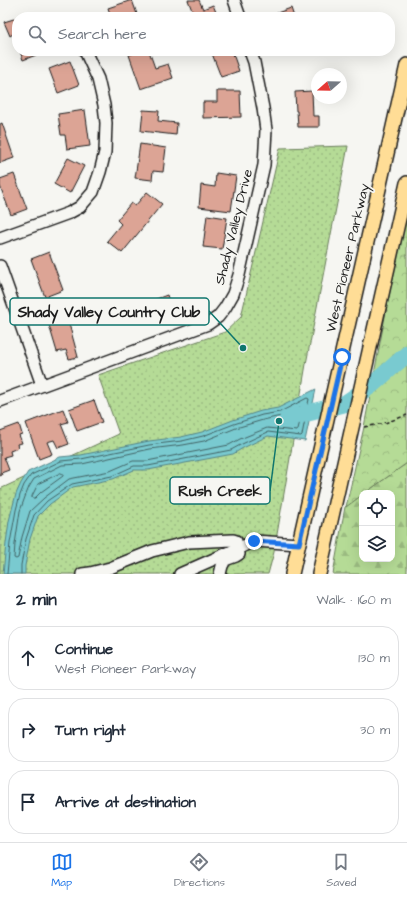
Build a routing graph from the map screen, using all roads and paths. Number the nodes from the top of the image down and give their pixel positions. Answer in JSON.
{"nodes":[{"id":1,"x":234,"y":0,"type":"edge"},
{"id":2,"x":238,"y":12,"type":"edge"},
{"id":3,"x":87,"y":56,"type":"edge"},
{"id":4,"x":252,"y":56,"type":"edge"},
{"id":5,"x":407,"y":65,"type":"edge"},
{"id":6,"x":407,"y":183,"type":"edge"},
{"id":7,"x":0,"y":238,"type":"edge"},
{"id":8,"x":0,"y":266,"type":"edge"},
{"id":9,"x":42,"y":385,"type":"junction"},
{"id":10,"x":0,"y":401,"type":"edge"},
{"id":11,"x":407,"y":416,"type":"edge"},
{"id":12,"x":364,"y":427,"type":"dead end"},
{"id":13,"x":299,"y":544,"type":"junction"},
{"id":14,"x":239,"y":548,"type":"junction"},
{"id":15,"x":82,"y":574,"type":"edge"},
{"id":16,"x":180,"y":574,"type":"edge"},
{"id":17,"x":220,"y":574,"type":"edge"},
{"id":18,"x":292,"y":574,"type":"edge"},
{"id":19,"x":319,"y":574,"type":"edge"}],
"edges":[{"from":1,"to":2,"type":"street"},
{"from":3,"to":7,"type":"street"},
{"from":4,"to":9,"type":"street","name":"Shady Valley Drive"},
{"from":5,"to":13,"type":"main road","name":"West Pioneer Parkway"},
{"from":6,"to":19,"type":"main road"},
{"from":8,"to":9,"type":"street"},
{"from":9,"to":10,"type":"street","name":"Shady Valley Drive"},
{"from":11,"to":12,"type":"path"},
{"from":13,"to":14,"type":"street"},
{"from":13,"to":18,"type":"main road","name":"West Pioneer Parkway"},
{"from":14,"to":15,"type":"street"},
{"from":14,"to":16,"type":"street"},
{"from":14,"to":17,"type":"street"}]}
